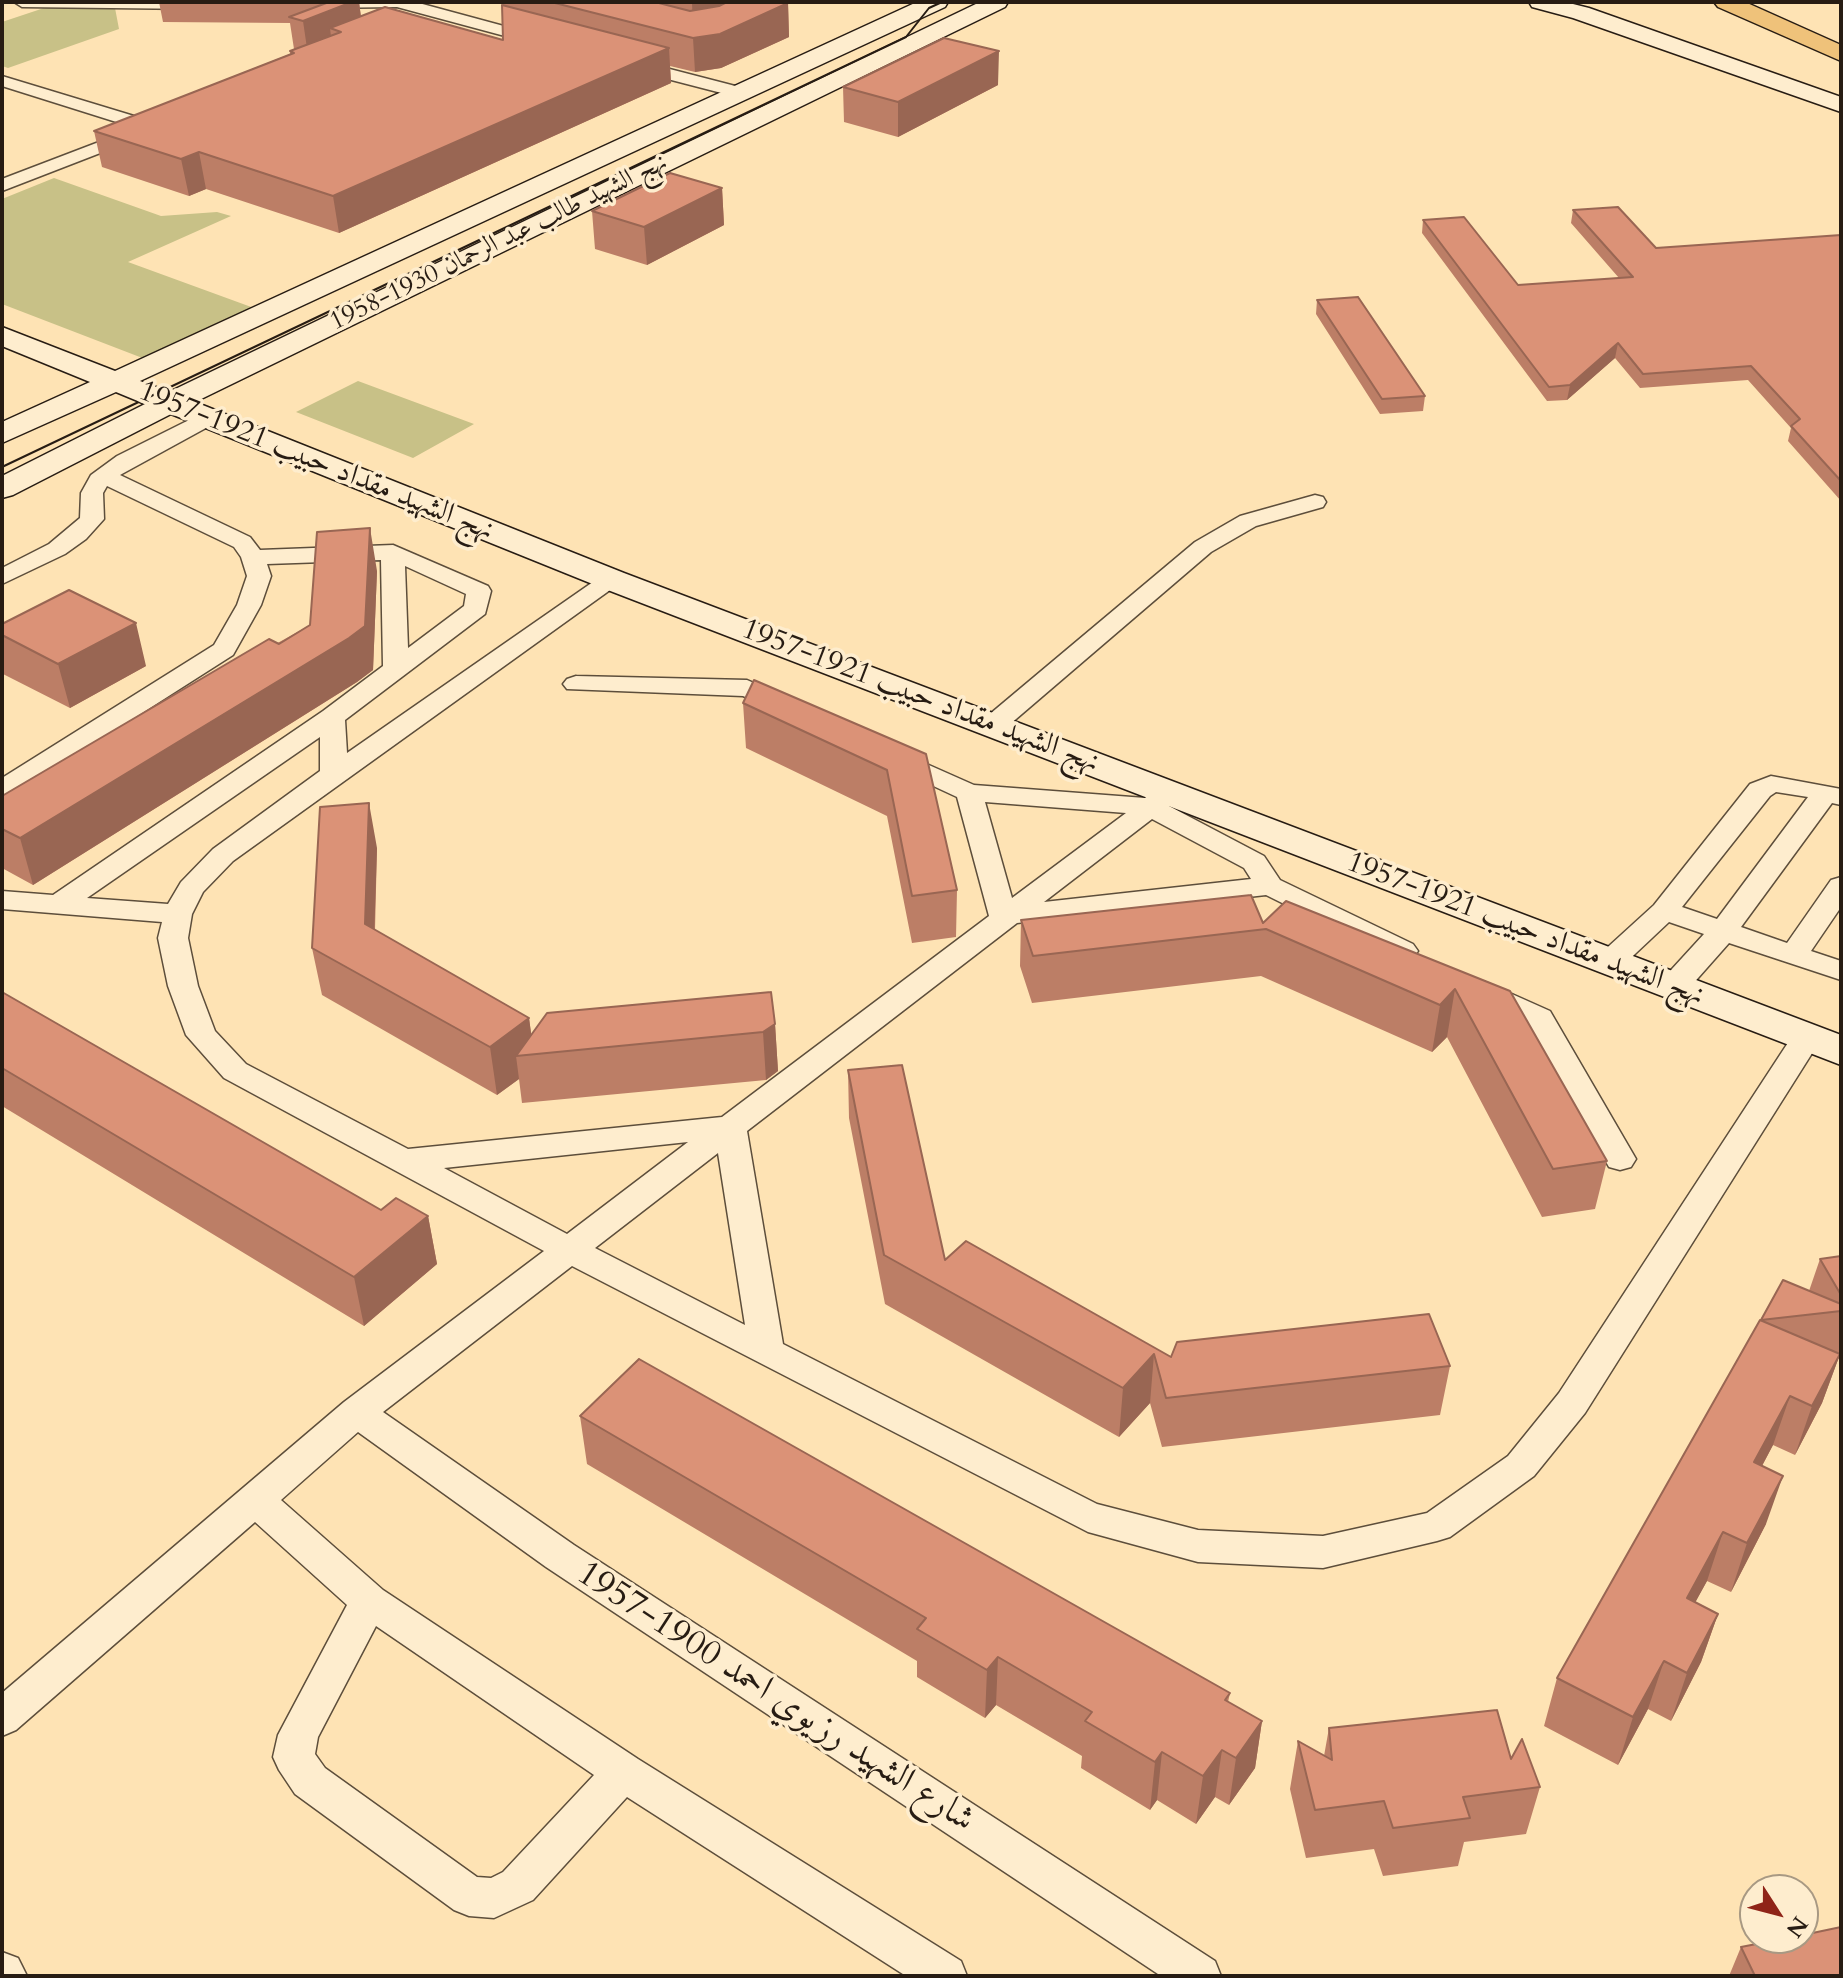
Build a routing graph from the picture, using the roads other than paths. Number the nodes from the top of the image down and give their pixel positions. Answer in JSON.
{"nodes":[{"id":1,"x":466,"y":2,"type":"edge"},
{"id":2,"x":937,"y":2,"type":"edge"},
{"id":3,"x":997,"y":2,"type":"edge"},
{"id":4,"x":1540,"y":2,"type":"edge"},
{"id":5,"x":1726,"y":2,"type":"edge"},
{"id":6,"x":1768,"y":2,"type":"edge"},
{"id":7,"x":24,"y":3,"type":"edge"},
{"id":8,"x":216,"y":3,"type":"edge"},
{"id":9,"x":306,"y":3,"type":"edge"},
{"id":10,"x":7,"y":13,"type":"dead end"},
{"id":11,"x":437,"y":13,"type":"junction"},
{"id":12,"x":411,"y":24,"type":"edge"},
{"id":13,"x":1841,"y":34,"type":"edge"},
{"id":14,"x":557,"y":45,"type":"edge"},
{"id":15,"x":1841,"y":54,"type":"edge"},
{"id":16,"x":617,"y":61,"type":"edge"},
{"id":17,"x":2,"y":81,"type":"edge"},
{"id":18,"x":737,"y":92,"type":"junction"},
{"id":19,"x":1841,"y":105,"type":"edge"},
{"id":20,"x":2,"y":185,"type":"edge"},
{"id":21,"x":2,"y":336,"type":"edge"},
{"id":22,"x":115,"y":381,"type":"junction"},
{"id":23,"x":170,"y":403,"type":"junction"},
{"id":24,"x":207,"y":418,"type":"junction"},
{"id":25,"x":2,"y":434,"type":"edge"},
{"id":26,"x":104,"y":476,"type":"junction"},
{"id":27,"x":2,"y":488,"type":"edge"},
{"id":28,"x":1315,"y":502,"type":"dead end"},
{"id":29,"x":393,"y":552,"type":"junction"},
{"id":30,"x":253,"y":557,"type":"junction"},
{"id":31,"x":2,"y":577,"type":"edge"},
{"id":32,"x":612,"y":580,"type":"junction"},
{"id":33,"x":396,"y":669,"type":"junction"},
{"id":34,"x":576,"y":684,"type":"dead end"},
{"id":35,"x":802,"y":714,"type":"edge"},
{"id":36,"x":332,"y":717,"type":"junction"},
{"id":37,"x":993,"y":725,"type":"junction"},
{"id":38,"x":872,"y":747,"type":"edge"},
{"id":39,"x":334,"y":774,"type":"junction"},
{"id":40,"x":2,"y":790,"type":"edge"},
{"id":41,"x":969,"y":793,"type":"junction"},
{"id":42,"x":1833,"y":795,"type":"edge"},
{"id":43,"x":1159,"y":799,"type":"junction"},
{"id":44,"x":1270,"y":886,"type":"junction"},
{"id":45,"x":1841,"y":886,"type":"edge"},
{"id":46,"x":2,"y":900,"type":"edge"},
{"id":47,"x":59,"y":904,"type":"junction"},
{"id":48,"x":1664,"y":911,"type":"junction"},
{"id":49,"x":178,"y":914,"type":"junction"},
{"id":50,"x":1003,"y":916,"type":"junction"},
{"id":51,"x":1723,"y":931,"type":"junction"},
{"id":52,"x":1793,"y":955,"type":"junction"},
{"id":53,"x":1425,"y":962,"type":"edge"},
{"id":54,"x":1608,"y":963,"type":"junction"},
{"id":55,"x":1841,"y":971,"type":"edge"},
{"id":56,"x":1454,"y":976,"type":"edge"},
{"id":57,"x":1672,"y":988,"type":"junction"},
{"id":58,"x":1806,"y":1039,"type":"junction"},
{"id":59,"x":1841,"y":1051,"type":"edge"},
{"id":60,"x":730,"y":1127,"type":"junction"},
{"id":61,"x":1620,"y":1159,"type":"dead end"},
{"id":62,"x":404,"y":1161,"type":"junction"},
{"id":63,"x":570,"y":1250,"type":"junction"},
{"id":64,"x":767,"y":1351,"type":"junction"},
{"id":65,"x":357,"y":1412,"type":"junction"},
{"id":66,"x":255,"y":1499,"type":"junction"},
{"id":67,"x":369,"y":1601,"type":"junction"},
{"id":68,"x":2,"y":1718,"type":"edge"},
{"id":69,"x":623,"y":1772,"type":"junction"},
{"id":70,"x":945,"y":1976,"type":"edge"},
{"id":71,"x":1199,"y":1976,"type":"edge"}],
"edges":[{"from":1,"to":11,"type":"street"},
{"from":2,"to":18,"type":"main road","name":"نهج الشهيد طالب عبد الرحمان 1930-1958"},
{"from":3,"to":23,"type":"main road","name":"نهج الشهيد طالب عبد الرحمان 1930-1958"},
{"from":4,"to":19,"type":"main road"},
{"from":5,"to":15,"type":"highway"},
{"from":6,"to":13,"type":"highway"},
{"from":7,"to":8,"type":"street"},
{"from":7,"to":10,"type":"street"},
{"from":9,"to":11,"type":"street"},
{"from":11,"to":12,"type":"street"},
{"from":11,"to":14,"type":"street"},
{"from":16,"to":18,"type":"street"},
{"from":17,"to":20,"type":"street"},
{"from":18,"to":22,"type":"main road","name":"نهج الشهيد طالب عبد الرحمان 1930-1958"},
{"from":21,"to":22,"type":"main road","name":"نهج الشهيد مقداد حبيب 1921-1957"},
{"from":22,"to":23,"type":"main road","name":"نهج الشهيد مقداد حبيب 1921-1957"},
{"from":22,"to":25,"type":"main road","name":"نهج الشهيد طالب عبد الرحمان 1930-1958"},
{"from":23,"to":24,"type":"main road","name":"نهج الشهيد مقداد حبيب 1921-1957"},
{"from":23,"to":27,"type":"main road","name":"نهج الشهيد طالب عبد الرحمان 1930-1958"},
{"from":24,"to":26,"type":"street"},
{"from":24,"to":32,"type":"main road","name":"نهج الشهيد مقداد حبيب 1921-1957"},
{"from":26,"to":30,"type":"street"},
{"from":26,"to":31,"type":"street"},
{"from":28,"to":37,"type":"street"},
{"from":29,"to":30,"type":"street"},
{"from":29,"to":33,"type":"street"},
{"from":29,"to":33,"type":"street"},
{"from":30,"to":40,"type":"street"},
{"from":32,"to":37,"type":"main road","name":"نهج الشهيد مقداد حبيب 1921-1957"},
{"from":32,"to":39,"type":"street"},
{"from":33,"to":36,"type":"street"},
{"from":34,"to":35,"type":"street"},
{"from":36,"to":39,"type":"street"},
{"from":36,"to":47,"type":"street"},
{"from":37,"to":43,"type":"main road","name":"نهج الشهيد مقداد حبيب 1921-1957"},
{"from":38,"to":41,"type":"street"},
{"from":39,"to":49,"type":"street"},
{"from":41,"to":43,"type":"street"},
{"from":41,"to":50,"type":"street"},
{"from":42,"to":48,"type":"street"},
{"from":42,"to":51,"type":"street"},
{"from":43,"to":44,"type":"street"},
{"from":43,"to":50,"type":"street"},
{"from":43,"to":54,"type":"main road","name":"نهج الشهيد مقداد حبيب 1921-1957"},
{"from":44,"to":50,"type":"street"},
{"from":44,"to":53,"type":"street"},
{"from":45,"to":52,"type":"street"},
{"from":46,"to":47,"type":"street"},
{"from":47,"to":49,"type":"street"},
{"from":48,"to":51,"type":"street"},
{"from":48,"to":54,"type":"street"},
{"from":49,"to":62,"type":"street"},
{"from":50,"to":60,"type":"street"},
{"from":51,"to":52,"type":"street"},
{"from":51,"to":57,"type":"street"},
{"from":52,"to":55,"type":"street"},
{"from":54,"to":57,"type":"main road","name":"نهج الشهيد مقداد حبيب 1921-1957"},
{"from":56,"to":61,"type":"street"},
{"from":57,"to":58,"type":"main road","name":"نهج الشهيد مقداد حبيب 1921-1957"},
{"from":58,"to":59,"type":"main road","name":"نهج الشهيد مقداد حبيب 1921-1957"},
{"from":58,"to":64,"type":"street"},
{"from":60,"to":62,"type":"street"},
{"from":60,"to":63,"type":"street"},
{"from":60,"to":64,"type":"street"},
{"from":62,"to":63,"type":"street"},
{"from":63,"to":64,"type":"street"},
{"from":63,"to":65,"type":"street"},
{"from":65,"to":66,"type":"street"},
{"from":65,"to":71,"type":"street","name":"شارع الشهيد رزيوي احمد 1900-1957"},
{"from":66,"to":67,"type":"street"},
{"from":66,"to":68,"type":"street"},
{"from":67,"to":69,"type":"street"},
{"from":67,"to":69,"type":"street"},
{"from":69,"to":70,"type":"street"}]}
